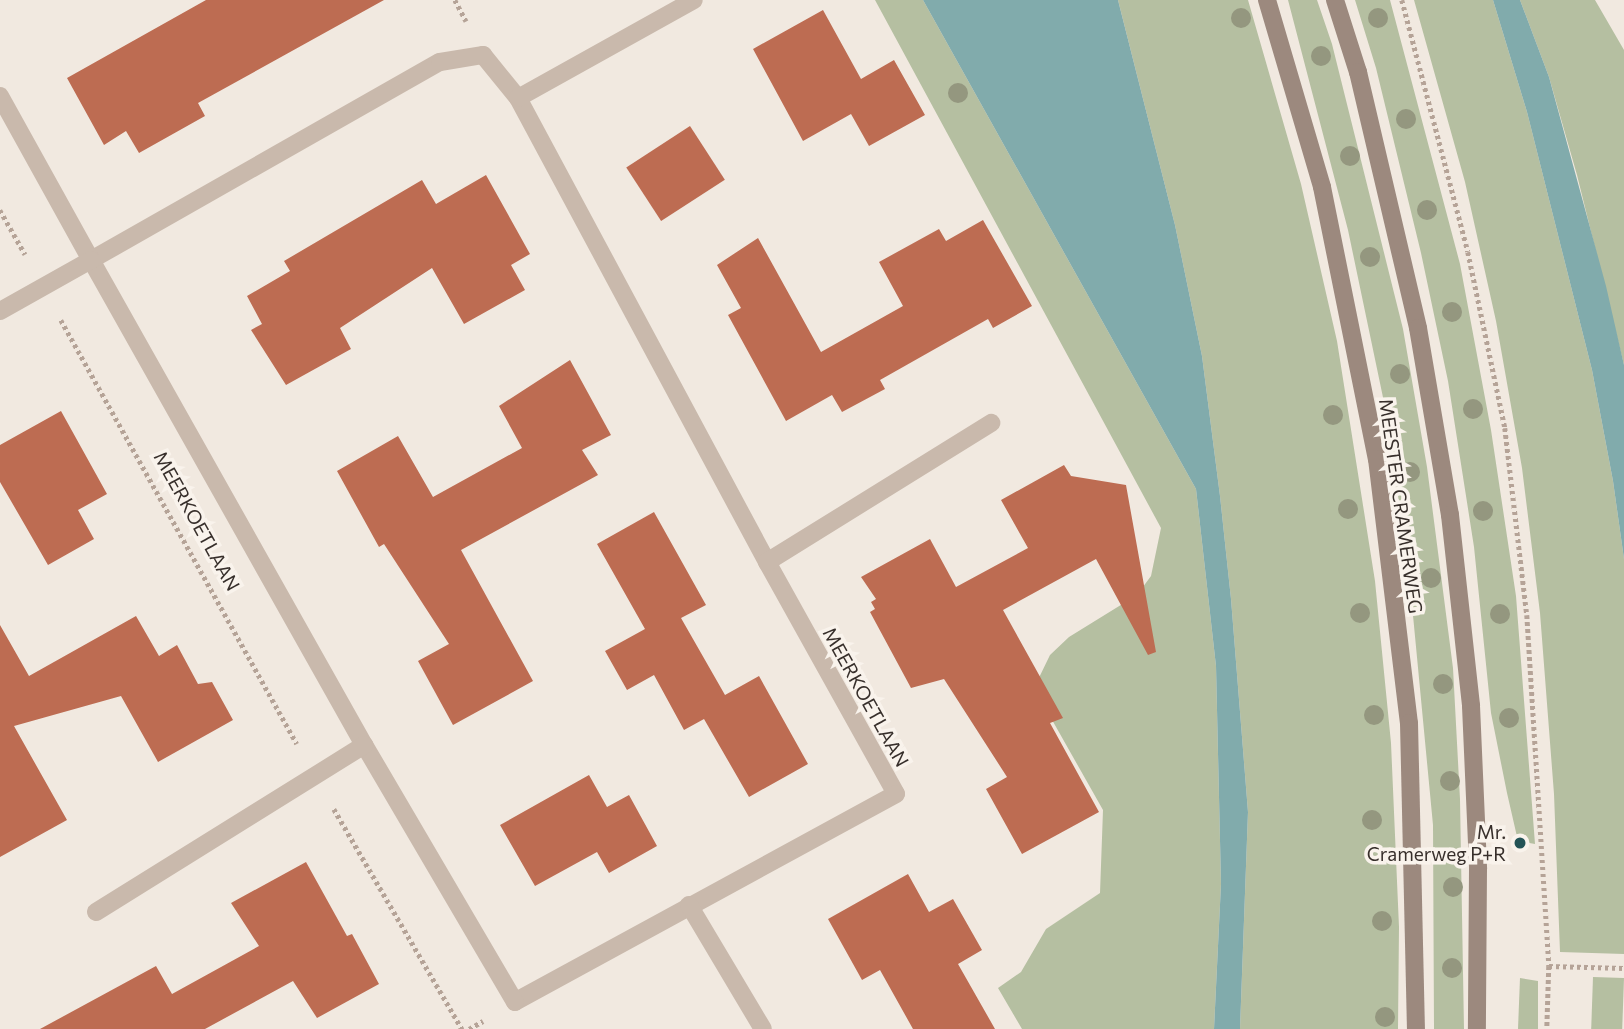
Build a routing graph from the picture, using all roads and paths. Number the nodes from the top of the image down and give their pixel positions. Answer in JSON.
{"nodes":[{"id":1,"x":694,"y":0,"type":"edge"},
{"id":2,"x":1267,"y":0,"type":"edge"},
{"id":3,"x":1335,"y":0,"type":"edge"},
{"id":4,"x":1402,"y":0,"type":"edge"},
{"id":5,"x":0,"y":96,"type":"edge"},
{"id":6,"x":518,"y":98,"type":"junction"},
{"id":7,"x":0,"y":210,"type":"edge"},
{"id":8,"x":91,"y":260,"type":"junction"},
{"id":9,"x":43,"y":287,"type":"junction"},
{"id":10,"x":0,"y":311,"type":"edge"},
{"id":11,"x":991,"y":423,"type":"dead end"},
{"id":12,"x":767,"y":562,"type":"junction"},
{"id":13,"x":364,"y":745,"type":"junction"},
{"id":14,"x":315,"y":776,"type":"junction"},
{"id":15,"x":689,"y":905,"type":"junction"},
{"id":16,"x":96,"y":912,"type":"dead end"},
{"id":17,"x":1549,"y":966,"type":"junction"},
{"id":18,"x":1624,"y":968,"type":"edge"},
{"id":19,"x":462,"y":1029,"type":"edge"},
{"id":20,"x":763,"y":1029,"type":"edge"},
{"id":21,"x":1416,"y":1029,"type":"edge"},
{"id":22,"x":1477,"y":1029,"type":"edge"},
{"id":23,"x":1547,"y":1029,"type":"edge"}],
"edges":[{"from":1,"to":6,"type":"street"},
{"from":2,"to":21,"type":"main road","name":"MEESTER CRAMERWEG"},
{"from":3,"to":22,"type":"main road"},
{"from":4,"to":17,"type":"path"},
{"from":5,"to":8,"type":"street","name":"MEERKOETLAAN"},
{"from":6,"to":8,"type":"street","name":"MEERKOETLAAN"},
{"from":6,"to":12,"type":"street","name":"MEERKOETLAAN"},
{"from":7,"to":9,"type":"path","name":"MEERKOETLAAN"},
{"from":8,"to":9,"type":"street","name":"MEERKOETLAAN"},
{"from":8,"to":13,"type":"street","name":"MEERKOETLAAN"},
{"from":9,"to":10,"type":"street","name":"MEERKOETLAAN"},
{"from":9,"to":14,"type":"path","name":"MEERKOETLAAN"},
{"from":11,"to":12,"type":"street"},
{"from":12,"to":15,"type":"street","name":"MEERKOETLAAN"},
{"from":13,"to":14,"type":"street"},
{"from":13,"to":15,"type":"street","name":"MEERKOETLAAN"},
{"from":14,"to":16,"type":"street"},
{"from":14,"to":19,"type":"path","name":"MEERKOETLAAN"},
{"from":15,"to":20,"type":"street"},
{"from":17,"to":18,"type":"path"},
{"from":17,"to":23,"type":"path"}]}
